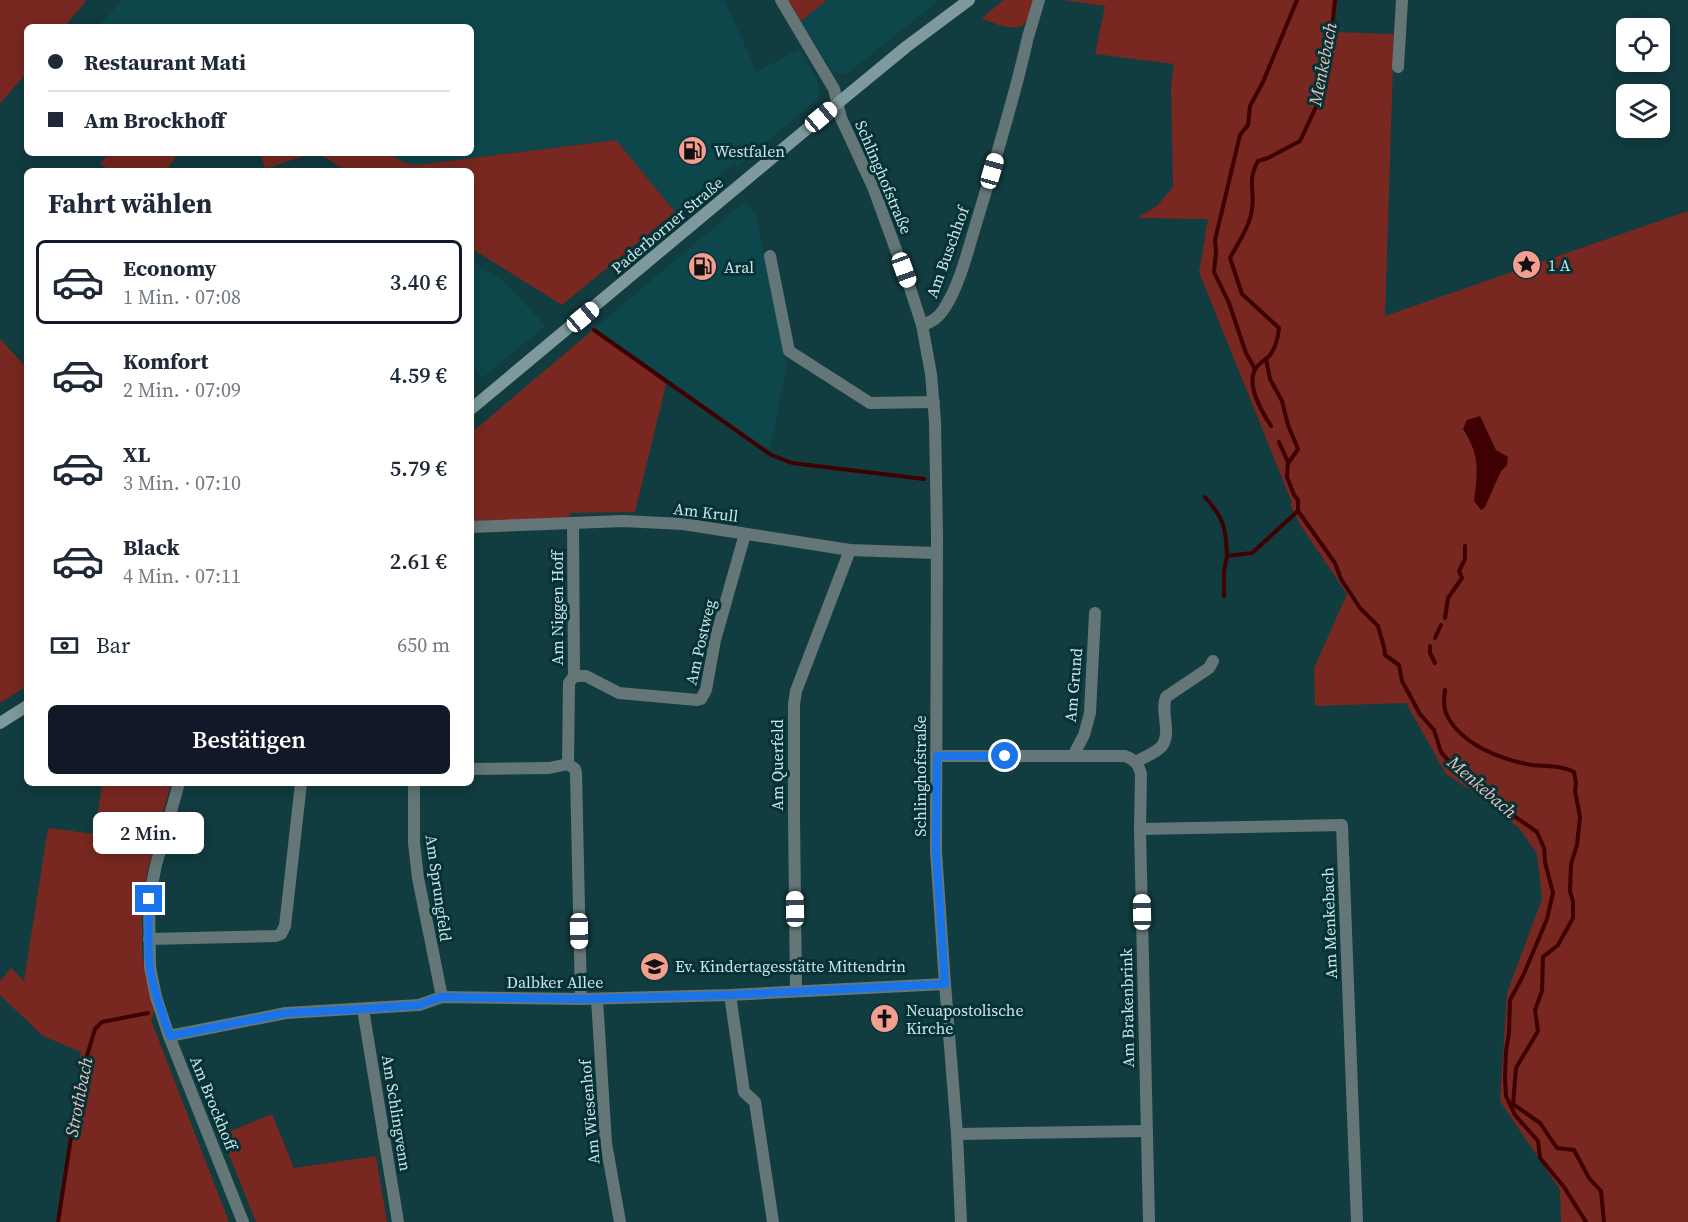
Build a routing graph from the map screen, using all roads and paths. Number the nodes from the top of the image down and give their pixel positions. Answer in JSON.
{"nodes":[{"id":1,"x":782,"y":0,"type":"edge"},
{"id":2,"x":969,"y":0,"type":"edge"},
{"id":3,"x":1039,"y":0,"type":"edge"},
{"id":4,"x":1402,"y":0,"type":"edge"},
{"id":5,"x":1398,"y":67,"type":"dead end"},
{"id":6,"x":837,"y":104,"type":"junction"},
{"id":7,"x":770,"y":256,"type":"dead end"},
{"id":8,"x":922,"y":325,"type":"junction"},
{"id":9,"x":934,"y":402,"type":"junction"},
{"id":10,"x":474,"y":406,"type":"edge"},
{"id":11,"x":573,"y":523,"type":"junction"},
{"id":12,"x":474,"y":526,"type":"edge"},
{"id":13,"x":745,"y":534,"type":"junction"},
{"id":14,"x":850,"y":550,"type":"junction"},
{"id":15,"x":936,"y":553,"type":"junction"},
{"id":16,"x":1095,"y":613,"type":"dead end"},
{"id":17,"x":1213,"y":661,"type":"dead end"},
{"id":18,"x":574,"y":676,"type":"junction"},
{"id":19,"x":24,"y":708,"type":"edge"},
{"id":20,"x":0,"y":723,"type":"edge"},
{"id":21,"x":937,"y":756,"type":"junction"},
{"id":22,"x":1073,"y":756,"type":"junction"},
{"id":23,"x":1136,"y":762,"type":"junction"},
{"id":24,"x":568,"y":764,"type":"junction"},
{"id":25,"x":477,"y":769,"type":"edge"},
{"id":26,"x":178,"y":786,"type":"edge"},
{"id":27,"x":302,"y":786,"type":"edge"},
{"id":28,"x":414,"y":786,"type":"edge"},
{"id":29,"x":1140,"y":829,"type":"junction"},
{"id":30,"x":148,"y":939,"type":"junction"},
{"id":31,"x":945,"y":984,"type":"junction"},
{"id":32,"x":796,"y":990,"type":"junction"},
{"id":33,"x":730,"y":995,"type":"junction"},
{"id":34,"x":441,"y":997,"type":"junction"},
{"id":35,"x":581,"y":999,"type":"junction"},
{"id":36,"x":597,"y":999,"type":"junction"},
{"id":37,"x":363,"y":1009,"type":"junction"},
{"id":38,"x":170,"y":1036,"type":"junction"},
{"id":39,"x":1147,"y":1131,"type":"junction"},
{"id":40,"x":957,"y":1134,"type":"junction"},
{"id":41,"x":243,"y":1222,"type":"edge"},
{"id":42,"x":398,"y":1222,"type":"edge"},
{"id":43,"x":620,"y":1222,"type":"edge"},
{"id":44,"x":773,"y":1222,"type":"edge"},
{"id":45,"x":961,"y":1222,"type":"edge"},
{"id":46,"x":1149,"y":1222,"type":"edge"},
{"id":47,"x":1358,"y":1222,"type":"edge"}],
"edges":[{"from":1,"to":6,"type":"street","name":"Schlinghofstraße"},
{"from":2,"to":6,"type":"main road","name":"Paderborner Straße"},
{"from":3,"to":8,"type":"street","name":"Am Buschhof"},
{"from":4,"to":5,"type":"street"},
{"from":6,"to":8,"type":"street","name":"Schlinghofstraße"},
{"from":6,"to":10,"type":"main road","name":"Paderborner Straße"},
{"from":7,"to":9,"type":"street"},
{"from":8,"to":9,"type":"street","name":"Schlinghofstraße"},
{"from":9,"to":15,"type":"street","name":"Schlinghofstraße"},
{"from":11,"to":12,"type":"street","name":"Am Krull"},
{"from":11,"to":13,"type":"street","name":"Am Krull"},
{"from":11,"to":18,"type":"street","name":"Am Niggen Hoff"},
{"from":13,"to":14,"type":"street","name":"Am Krull"},
{"from":13,"to":18,"type":"street","name":"Am Postweg"},
{"from":14,"to":15,"type":"street","name":"Am Krull"},
{"from":14,"to":32,"type":"street","name":"Am Querfeld"},
{"from":15,"to":21,"type":"street","name":"Schlinghofstraße"},
{"from":16,"to":22,"type":"street","name":"Am Grund"},
{"from":17,"to":23,"type":"street"},
{"from":18,"to":24,"type":"street","name":"Am Niggen Hoff"},
{"from":19,"to":20,"type":"main road"},
{"from":21,"to":22,"type":"street"},
{"from":21,"to":31,"type":"street","name":"Schlinghofstraße"},
{"from":22,"to":23,"type":"street"},
{"from":23,"to":29,"type":"street","name":"Am Brakenbrink"},
{"from":24,"to":25,"type":"street"},
{"from":24,"to":35,"type":"street","name":"Am Niggen Hoff"},
{"from":26,"to":30,"type":"street","name":"Am Brockhoff"},
{"from":27,"to":30,"type":"street"},
{"from":28,"to":34,"type":"street","name":"Am Sprungfeld"},
{"from":29,"to":39,"type":"street","name":"Am Brakenbrink"},
{"from":29,"to":47,"type":"street","name":"Am Menkebach"},
{"from":30,"to":38,"type":"street","name":"Am Brockhoff"},
{"from":31,"to":32,"type":"street","name":"Dalbker Allee"},
{"from":31,"to":40,"type":"street","name":"Schlinghofstraße"},
{"from":32,"to":33,"type":"street","name":"Dalbker Allee"},
{"from":33,"to":36,"type":"street","name":"Dalbker Allee"},
{"from":33,"to":44,"type":"street"},
{"from":34,"to":35,"type":"street","name":"Dalbker Allee"},
{"from":34,"to":37,"type":"street","name":"Dalbker Allee"},
{"from":35,"to":36,"type":"street","name":"Dalbker Allee"},
{"from":36,"to":43,"type":"street","name":"Am Wiesenhof"},
{"from":37,"to":38,"type":"street","name":"Dalbker Allee"},
{"from":37,"to":42,"type":"street","name":"Am Schlingvenn"},
{"from":38,"to":41,"type":"street","name":"Am Brockhoff"},
{"from":39,"to":40,"type":"street"},
{"from":39,"to":46,"type":"street","name":"Am Brakenbrink"},
{"from":40,"to":45,"type":"street","name":"Schlinghofstraße"}]}
